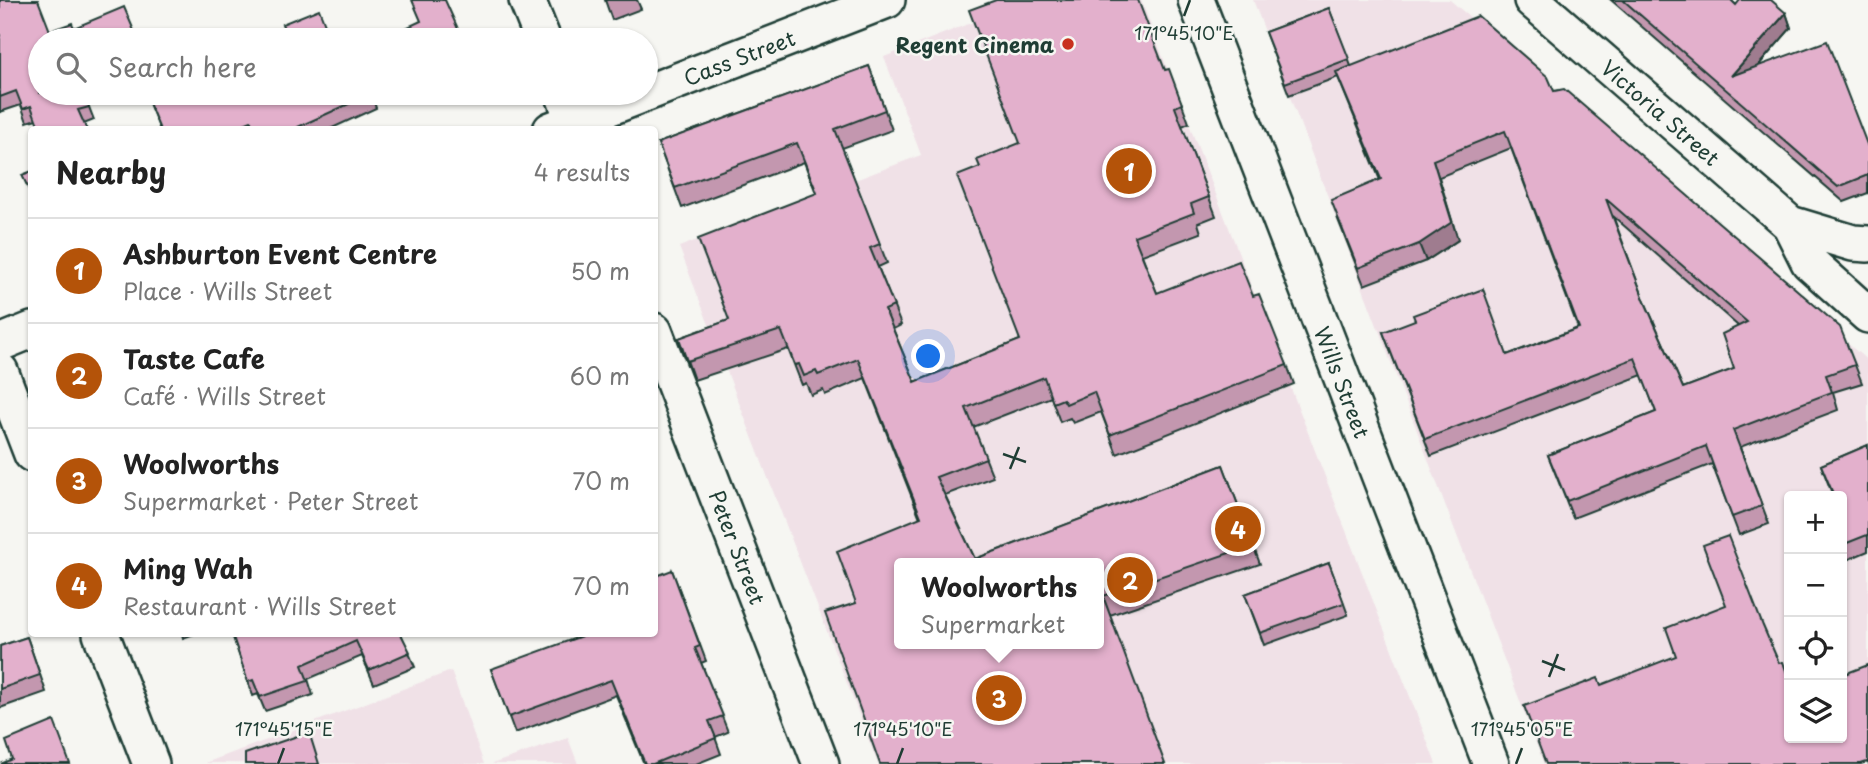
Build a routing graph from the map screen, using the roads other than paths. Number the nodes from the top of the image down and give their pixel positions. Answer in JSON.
{"nodes":[{"id":1,"x":527,"y":0,"type":"edge"},
{"id":2,"x":887,"y":0,"type":"edge"},
{"id":3,"x":1196,"y":0,"type":"edge"},
{"id":4,"x":1532,"y":0,"type":"edge"},
{"id":5,"x":538,"y":28,"type":"edge"},
{"id":6,"x":658,"y":84,"type":"edge"},
{"id":7,"x":601,"y":105,"type":"edge"},
{"id":8,"x":566,"y":118,"type":"edge"},
{"id":9,"x":1790,"y":224,"type":"junction"},
{"id":10,"x":1868,"y":244,"type":"edge"},
{"id":11,"x":1868,"y":315,"type":"edge"},
{"id":12,"x":28,"y":332,"type":"edge"},
{"id":13,"x":658,"y":341,"type":"edge"},
{"id":14,"x":0,"y":342,"type":"edge"},
{"id":15,"x":0,"y":371,"type":"edge"},
{"id":16,"x":28,"y":444,"type":"edge"},
{"id":17,"x":102,"y":637,"type":"edge"},
{"id":18,"x":151,"y":764,"type":"edge"},
{"id":19,"x":821,"y":764,"type":"edge"},
{"id":20,"x":1491,"y":764,"type":"edge"}],
"edges":[{"from":1,"to":5,"type":"street"},
{"from":2,"to":6,"type":"street","name":"Cass Street"},
{"from":3,"to":20,"type":"street","name":"Wills Street"},
{"from":4,"to":9,"type":"street","name":"Victoria Street"},
{"from":7,"to":8,"type":"street","name":"Cass Street"},
{"from":9,"to":10,"type":"street","name":"Victoria Street"},
{"from":9,"to":11,"type":"street","name":"Victoria Street"},
{"from":12,"to":14,"type":"street"},
{"from":13,"to":19,"type":"street","name":"Peter Street"},
{"from":15,"to":16,"type":"street"},
{"from":17,"to":18,"type":"street"}]}
